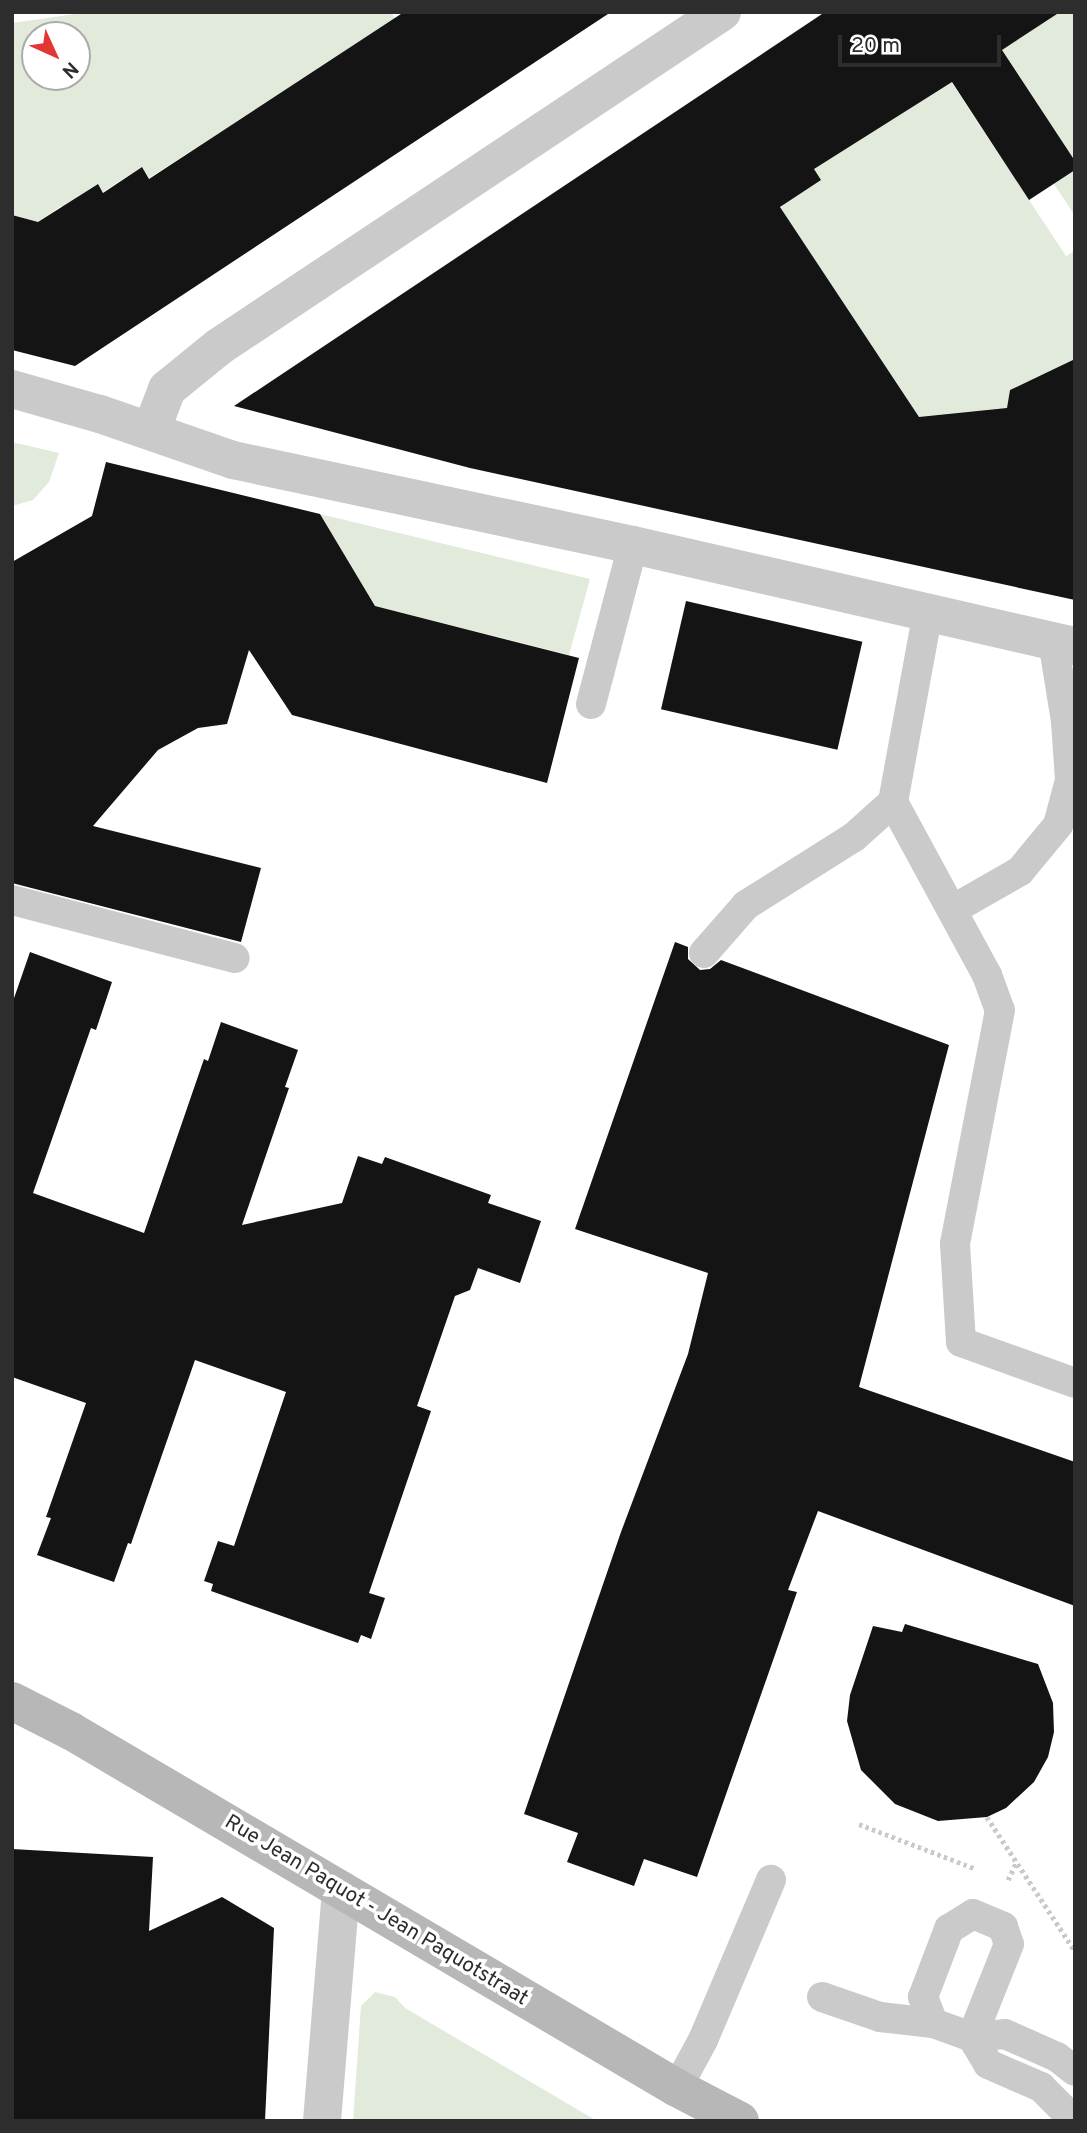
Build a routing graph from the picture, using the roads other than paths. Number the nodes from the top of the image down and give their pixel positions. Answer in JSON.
{"nodes":[{"id":1,"x":722,"y":12,"type":"edge"},
{"id":2,"x":12,"y":389,"type":"edge"},
{"id":3,"x":151,"y":431,"type":"junction"},
{"id":4,"x":633,"y":545,"type":"junction"},
{"id":5,"x":928,"y":612,"type":"junction"},
{"id":6,"x":1064,"y":643,"type":"edge"},
{"id":7,"x":591,"y":704,"type":"dead end"},
{"id":8,"x":893,"y":802,"type":"junction"},
{"id":9,"x":12,"y":900,"type":"edge"},
{"id":10,"x":953,"y":910,"type":"junction"},
{"id":11,"x":704,"y":953,"type":"dead end"},
{"id":12,"x":235,"y":958,"type":"dead end"},
{"id":13,"x":1075,"y":1382,"type":"edge"},
{"id":14,"x":12,"y":1701,"type":"edge"},
{"id":15,"x":771,"y":1880,"type":"dead end"},
{"id":16,"x":341,"y":1890,"type":"junction"},
{"id":17,"x":822,"y":1997,"type":"dead end"},
{"id":18,"x":933,"y":2023,"type":"junction"},
{"id":19,"x":972,"y":2036,"type":"junction"},
{"id":20,"x":1075,"y":2071,"type":"edge"},
{"id":21,"x":677,"y":2088,"type":"junction"},
{"id":22,"x":322,"y":2121,"type":"edge"},
{"id":23,"x":740,"y":2121,"type":"edge"},
{"id":24,"x":1070,"y":2121,"type":"edge"}],
"edges":[{"from":1,"to":3,"type":"street"},
{"from":2,"to":3,"type":"street"},
{"from":3,"to":4,"type":"street"},
{"from":4,"to":5,"type":"street"},
{"from":4,"to":7,"type":"lane"},
{"from":5,"to":6,"type":"street"},
{"from":5,"to":8,"type":"lane"},
{"from":6,"to":10,"type":"lane"},
{"from":8,"to":10,"type":"lane"},
{"from":8,"to":11,"type":"lane"},
{"from":9,"to":12,"type":"lane"},
{"from":10,"to":13,"type":"lane"},
{"from":14,"to":16,"type":"street","name":"Rue Jean Paquot - Jean Paquotstraat"},
{"from":15,"to":21,"type":"lane"},
{"from":16,"to":21,"type":"street","name":"Rue Jean Paquot - Jean Paquotstraat"},
{"from":16,"to":22,"type":"street"},
{"from":17,"to":18,"type":"lane"},
{"from":18,"to":19,"type":"lane"},
{"from":18,"to":19,"type":"lane"},
{"from":19,"to":20,"type":"lane"},
{"from":19,"to":24,"type":"lane"},
{"from":21,"to":23,"type":"street","name":"Rue Jean Paquot - Jean Paquotstraat"}]}
